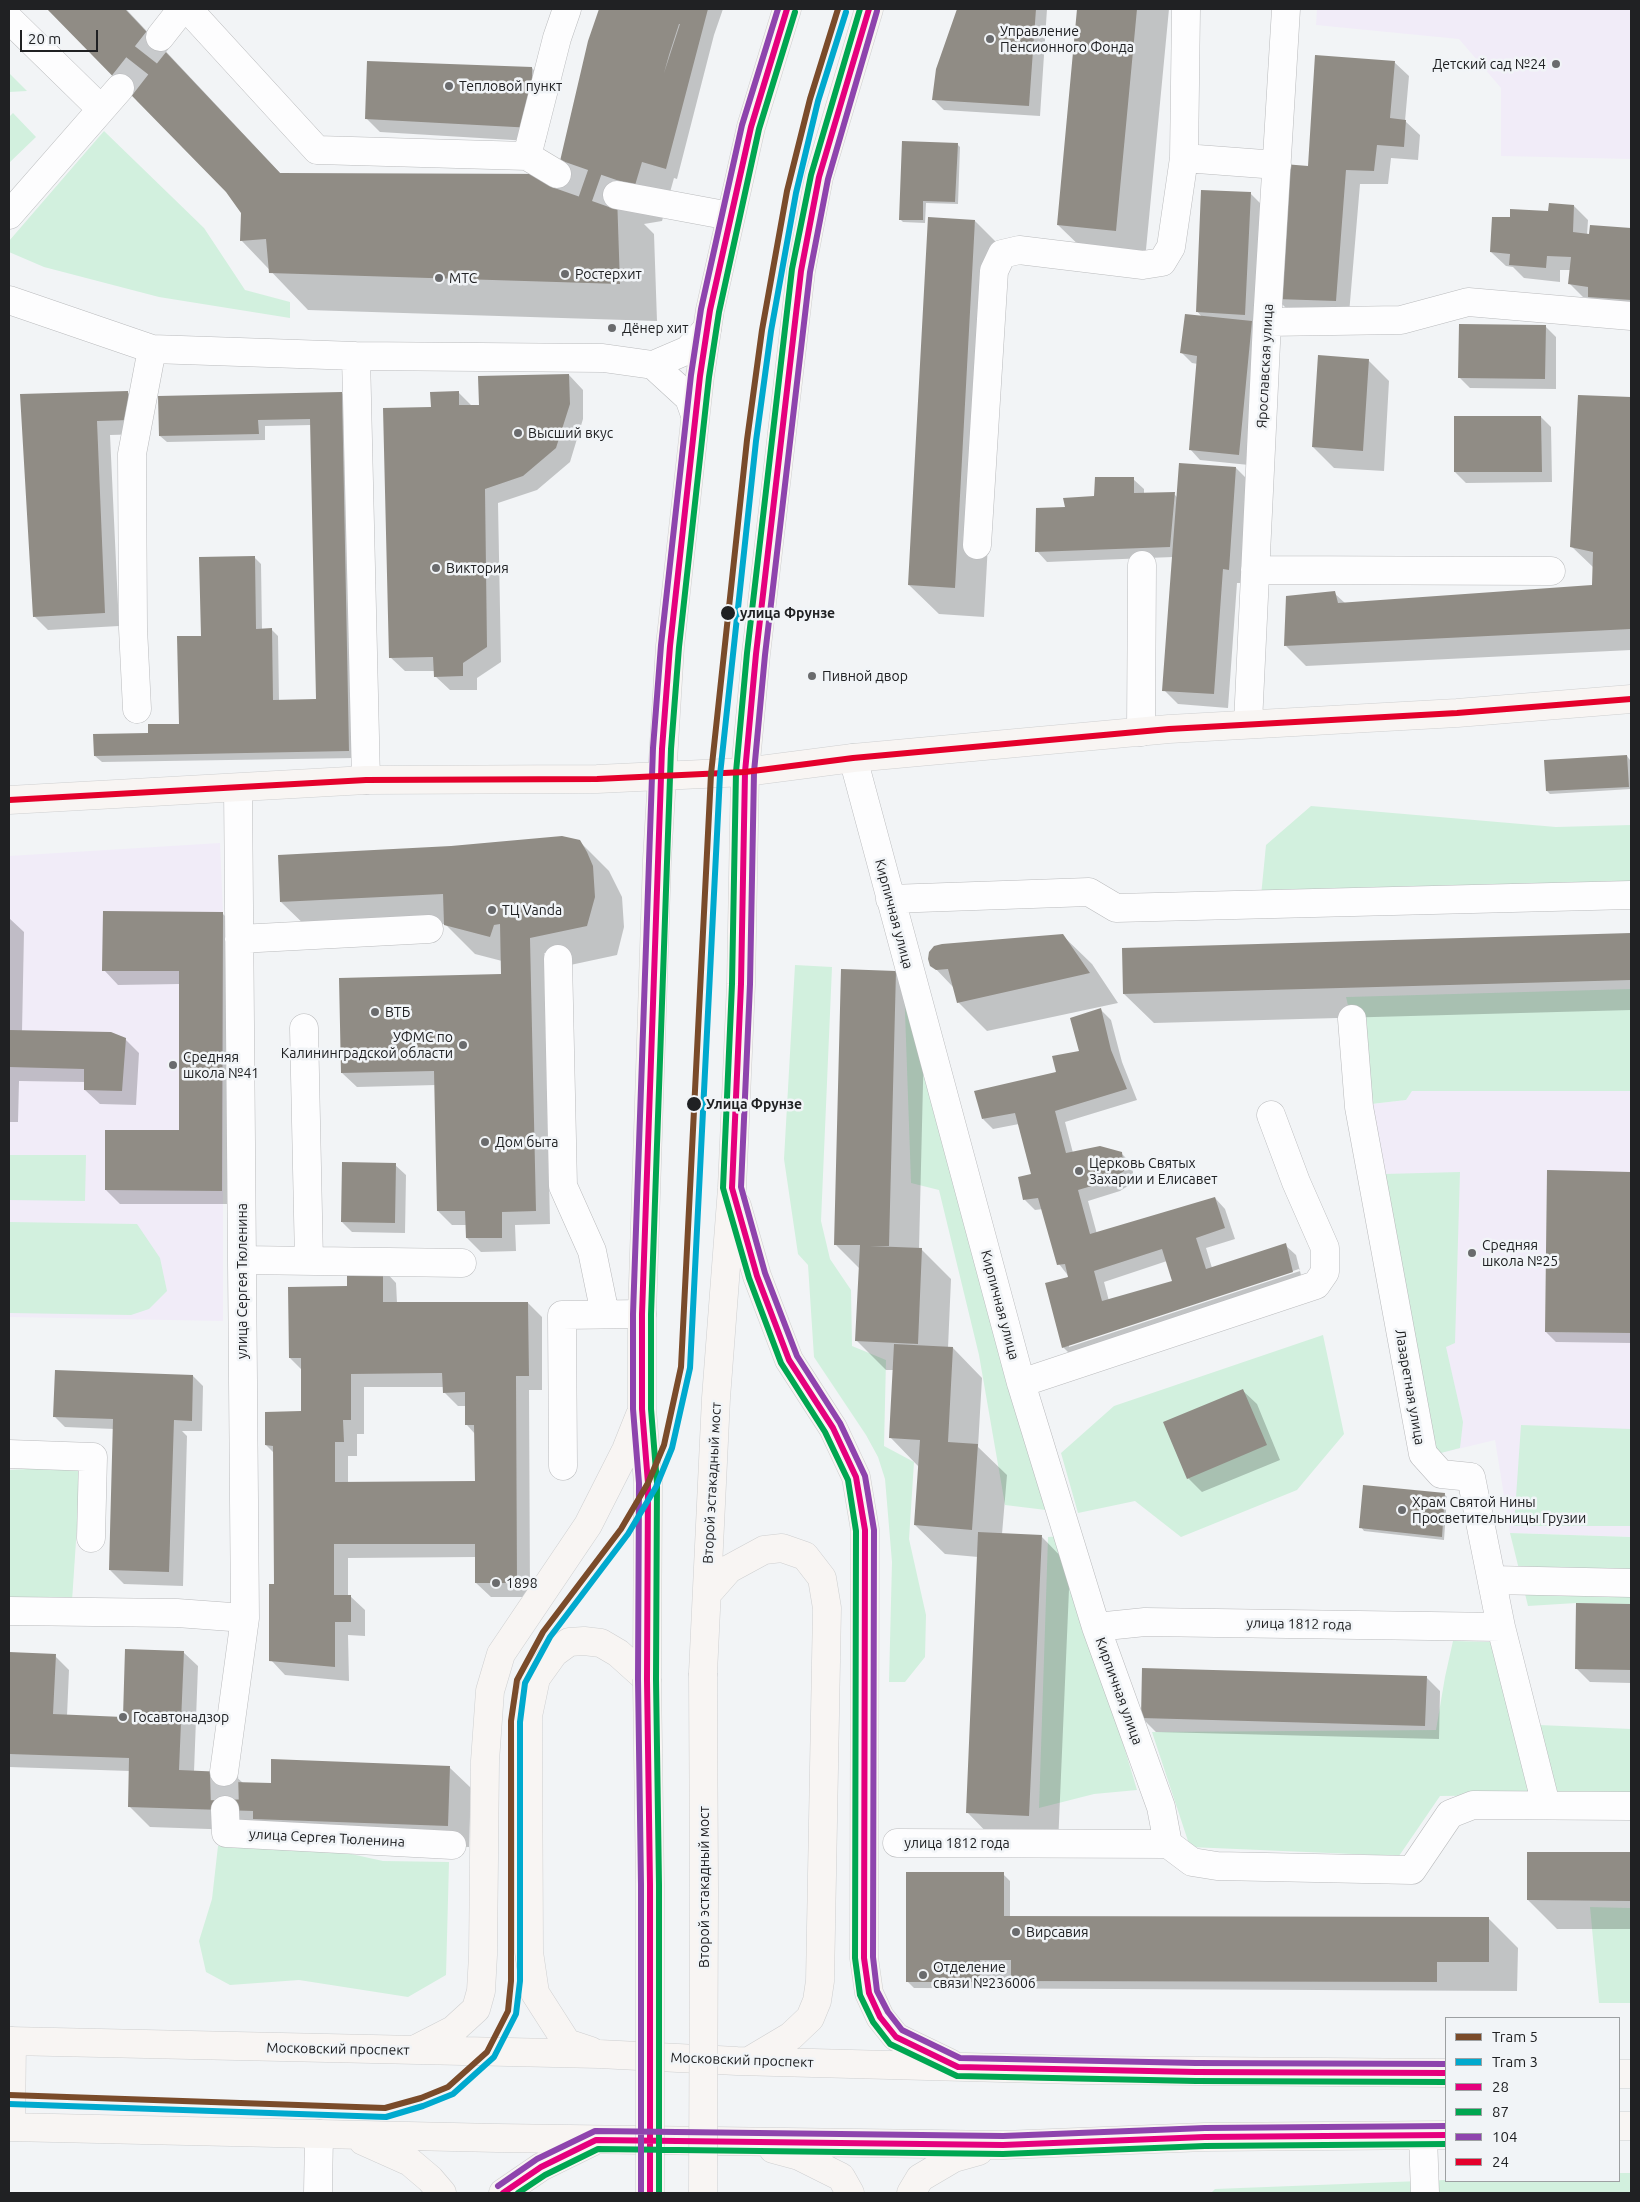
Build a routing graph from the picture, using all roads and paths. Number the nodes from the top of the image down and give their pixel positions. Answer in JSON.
{"nodes":[{"id":1,"x":182,"y":9,"type":"edge"},
{"id":2,"x":188,"y":9,"type":"edge"},
{"id":3,"x":567,"y":9,"type":"edge"},
{"id":4,"x":787,"y":9,"type":"edge"},
{"id":5,"x":869,"y":9,"type":"edge"},
{"id":6,"x":1186,"y":9,"type":"edge"},
{"id":7,"x":1286,"y":9,"type":"edge"},
{"id":8,"x":9,"y":19,"type":"edge"},
{"id":9,"x":161,"y":34,"type":"tunnel mouth"},
{"id":10,"x":527,"y":156,"type":"junction"},
{"id":11,"x":1184,"y":158,"type":"junction"},
{"id":12,"x":1277,"y":165,"type":"junction"},
{"id":13,"x":557,"y":174,"type":"tunnel mouth"},
{"id":14,"x":617,"y":195,"type":"tunnel mouth"},
{"id":15,"x":9,"y":215,"type":"edge"},
{"id":16,"x":730,"y":216,"type":"junction"},
{"id":17,"x":9,"y":300,"type":"edge"},
{"id":18,"x":1631,"y":316,"type":"edge"},
{"id":19,"x":1267,"y":322,"type":"junction"},
{"id":20,"x":707,"y":329,"type":"junction"},
{"id":21,"x":152,"y":349,"type":"junction"},
{"id":22,"x":356,"y":356,"type":"junction"},
{"id":23,"x":653,"y":365,"type":"junction"},
{"id":24,"x":695,"y":415,"type":"junction"},
{"id":25,"x":977,"y":546,"type":"dead end"},
{"id":26,"x":1142,"y":565,"type":"dead end"},
{"id":27,"x":1255,"y":570,"type":"junction"},
{"id":28,"x":1551,"y":571,"type":"dead end"},
{"id":29,"x":1631,"y":699,"type":"edge"},
{"id":30,"x":137,"y":709,"type":"dead end"},
{"id":31,"x":1248,"y":723,"type":"junction"},
{"id":32,"x":1141,"y":732,"type":"junction"},
{"id":33,"x":853,"y":758,"type":"junction"},
{"id":34,"x":745,"y":772,"type":"junction"},
{"id":35,"x":661,"y":776,"type":"junction"},
{"id":36,"x":366,"y":780,"type":"junction"},
{"id":37,"x":238,"y":788,"type":"junction"},
{"id":38,"x":9,"y":800,"type":"edge"},
{"id":39,"x":1631,"y":895,"type":"edge"},
{"id":40,"x":890,"y":899,"type":"junction"},
{"id":41,"x":429,"y":929,"type":"dead end"},
{"id":42,"x":239,"y":939,"type":"junction"},
{"id":43,"x":558,"y":959,"type":"dead end"},
{"id":44,"x":1352,"y":1019,"type":"dead end"},
{"id":45,"x":304,"y":1028,"type":"dead end"},
{"id":46,"x":1271,"y":1115,"type":"dead end"},
{"id":47,"x":732,"y":1188,"type":"junction"},
{"id":48,"x":242,"y":1260,"type":"junction"},
{"id":49,"x":309,"y":1261,"type":"junction"},
{"id":50,"x":462,"y":1263,"type":"dead end"},
{"id":51,"x":605,"y":1314,"type":"junction"},
{"id":52,"x":642,"y":1314,"type":"junction"},
{"id":53,"x":1021,"y":1382,"type":"junction"},
{"id":54,"x":642,"y":1409,"type":"junction"},
{"id":55,"x":9,"y":1454,"type":"edge"},
{"id":56,"x":563,"y":1466,"type":"dead end"},
{"id":57,"x":91,"y":1538,"type":"dead end"},
{"id":58,"x":1492,"y":1580,"type":"junction"},
{"id":59,"x":1631,"y":1583,"type":"edge"},
{"id":60,"x":707,"y":1594,"type":"junction"},
{"id":61,"x":9,"y":1611,"type":"edge"},
{"id":62,"x":245,"y":1618,"type":"junction"},
{"id":63,"x":1096,"y":1627,"type":"junction"},
{"id":64,"x":1501,"y":1627,"type":"junction"},
{"id":65,"x":646,"y":1679,"type":"junction"},
{"id":66,"x":224,"y":1772,"type":"tunnel mouth"},
{"id":67,"x":1546,"y":1805,"type":"junction"},
{"id":68,"x":1631,"y":1806,"type":"edge"},
{"id":69,"x":225,"y":1810,"type":"tunnel mouth"},
{"id":70,"x":897,"y":1843,"type":"dead end"},
{"id":71,"x":1168,"y":1844,"type":"junction"},
{"id":72,"x":452,"y":1845,"type":"dead end"},
{"id":73,"x":11,"y":2041,"type":"edge"},
{"id":74,"x":411,"y":2051,"type":"junction"},
{"id":75,"x":599,"y":2054,"type":"junction"},
{"id":76,"x":749,"y":2061,"type":"junction"},
{"id":77,"x":958,"y":2067,"type":"junction"},
{"id":78,"x":1445,"y":2073,"type":"edge"},
{"id":79,"x":10,"y":2127,"type":"edge"},
{"id":80,"x":319,"y":2134,"type":"junction"},
{"id":81,"x":348,"y":2135,"type":"junction"},
{"id":82,"x":1435,"y":2135,"type":"edge"},
{"id":83,"x":596,"y":2140,"type":"junction"},
{"id":84,"x":737,"y":2141,"type":"junction"},
{"id":85,"x":1003,"y":2145,"type":"junction"},
{"id":86,"x":318,"y":2193,"type":"edge"},
{"id":87,"x":442,"y":2193,"type":"edge"},
{"id":88,"x":503,"y":2193,"type":"edge"},
{"id":89,"x":650,"y":2193,"type":"edge"},
{"id":90,"x":703,"y":2193,"type":"edge"},
{"id":91,"x":850,"y":2193,"type":"edge"},
{"id":92,"x":911,"y":2193,"type":"edge"},
{"id":93,"x":1425,"y":2193,"type":"edge"}],
"edges":[{"from":1,"to":9,"type":"street"},
{"from":2,"to":10,"type":"street"},
{"from":3,"to":10,"type":"street"},
{"from":4,"to":16,"type":"main road"},
{"from":5,"to":34,"type":"main road","name":"Второй эстакадный мост"},
{"from":6,"to":11,"type":"street"},
{"from":7,"to":12,"type":"street","name":"Ярославская улица"},
{"from":8,"to":15,"type":"street"},
{"from":10,"to":13,"type":"street"},
{"from":11,"to":12,"type":"street"},
{"from":11,"to":25,"type":"street"},
{"from":12,"to":19,"type":"street","name":"Ярославская улица"},
{"from":14,"to":16,"type":"street"},
{"from":16,"to":20,"type":"main road"},
{"from":17,"to":21,"type":"street"},
{"from":18,"to":19,"type":"street"},
{"from":19,"to":27,"type":"street","name":"Ярославская улица"},
{"from":20,"to":23,"type":"street"},
{"from":20,"to":24,"type":"main road"},
{"from":21,"to":22,"type":"street"},
{"from":21,"to":30,"type":"street"},
{"from":22,"to":23,"type":"street"},
{"from":22,"to":36,"type":"street"},
{"from":23,"to":24,"type":"street"},
{"from":24,"to":35,"type":"main road"},
{"from":26,"to":32,"type":"street"},
{"from":27,"to":28,"type":"street"},
{"from":27,"to":31,"type":"street","name":"Ярославская улица"},
{"from":29,"to":31,"type":"main road"},
{"from":31,"to":32,"type":"main road"},
{"from":32,"to":33,"type":"main road"},
{"from":33,"to":34,"type":"main road"},
{"from":33,"to":40,"type":"street","name":"Кирпичная улица"},
{"from":34,"to":35,"type":"main road"},
{"from":34,"to":47,"type":"main road","name":"Второй эстакадный мост"},
{"from":35,"to":36,"type":"main road"},
{"from":35,"to":52,"type":"main road"},
{"from":36,"to":37,"type":"main road"},
{"from":37,"to":38,"type":"main road"},
{"from":37,"to":42,"type":"street","name":"улица Сергея Тюленина"},
{"from":39,"to":40,"type":"street"},
{"from":40,"to":53,"type":"street","name":"Кирпичная улица"},
{"from":41,"to":42,"type":"street"},
{"from":42,"to":48,"type":"street","name":"улица Сергея Тюленина"},
{"from":43,"to":51,"type":"street"},
{"from":44,"to":58,"type":"street","name":"Лазаретная улица"},
{"from":45,"to":49,"type":"street"},
{"from":46,"to":53,"type":"street"},
{"from":47,"to":60,"type":"main road","name":"Второй эстакадный мост"},
{"from":47,"to":77,"type":"main road"},
{"from":48,"to":49,"type":"street"},
{"from":48,"to":62,"type":"street","name":"улица Сергея Тюленина"},
{"from":49,"to":50,"type":"street"},
{"from":51,"to":52,"type":"street"},
{"from":51,"to":56,"type":"street"},
{"from":52,"to":54,"type":"main road"},
{"from":53,"to":63,"type":"street","name":"Кирпичная улица"},
{"from":54,"to":65,"type":"main road"},
{"from":54,"to":74,"type":"main road"},
{"from":55,"to":57,"type":"street"},
{"from":58,"to":59,"type":"street"},
{"from":58,"to":64,"type":"street","name":"Лазаретная улица"},
{"from":60,"to":76,"type":"main road"},
{"from":60,"to":90,"type":"main road","name":"Второй эстакадный мост","bridge":true},
{"from":61,"to":62,"type":"street"},
{"from":62,"to":66,"type":"street","name":"улица Сергея Тюленина"},
{"from":63,"to":64,"type":"street","name":"улица 1812 года"},
{"from":63,"to":71,"type":"street","name":"Кирпичная улица"},
{"from":64,"to":67,"type":"street","name":"Лазаретная улица"},
{"from":65,"to":75,"type":"main road"},
{"from":65,"to":89,"type":"main road","bridge":true},
{"from":67,"to":68,"type":"street"},
{"from":67,"to":71,"type":"street"},
{"from":69,"to":72,"type":"street","name":"улица Сергея Тюленина"},
{"from":70,"to":71,"type":"street","name":"улица 1812 года"},
{"from":73,"to":74,"type":"main road","name":"Московский проспект"},
{"from":73,"to":79,"type":"main road"},
{"from":74,"to":75,"type":"main road","name":"Московский проспект"},
{"from":75,"to":76,"type":"main road","name":"Московский проспект"},
{"from":76,"to":77,"type":"main road","name":"Московский проспект"},
{"from":77,"to":78,"type":"main road","name":"Московский проспект"},
{"from":79,"to":80,"type":"main road"},
{"from":80,"to":81,"type":"main road"},
{"from":80,"to":86,"type":"street"},
{"from":81,"to":83,"type":"main road"},
{"from":81,"to":87,"type":"main road"},
{"from":82,"to":85,"type":"main road"},
{"from":82,"to":93,"type":"street"},
{"from":83,"to":84,"type":"main road"},
{"from":83,"to":88,"type":"main road"},
{"from":84,"to":85,"type":"main road"},
{"from":84,"to":91,"type":"main road"},
{"from":85,"to":92,"type":"main road"}]}
